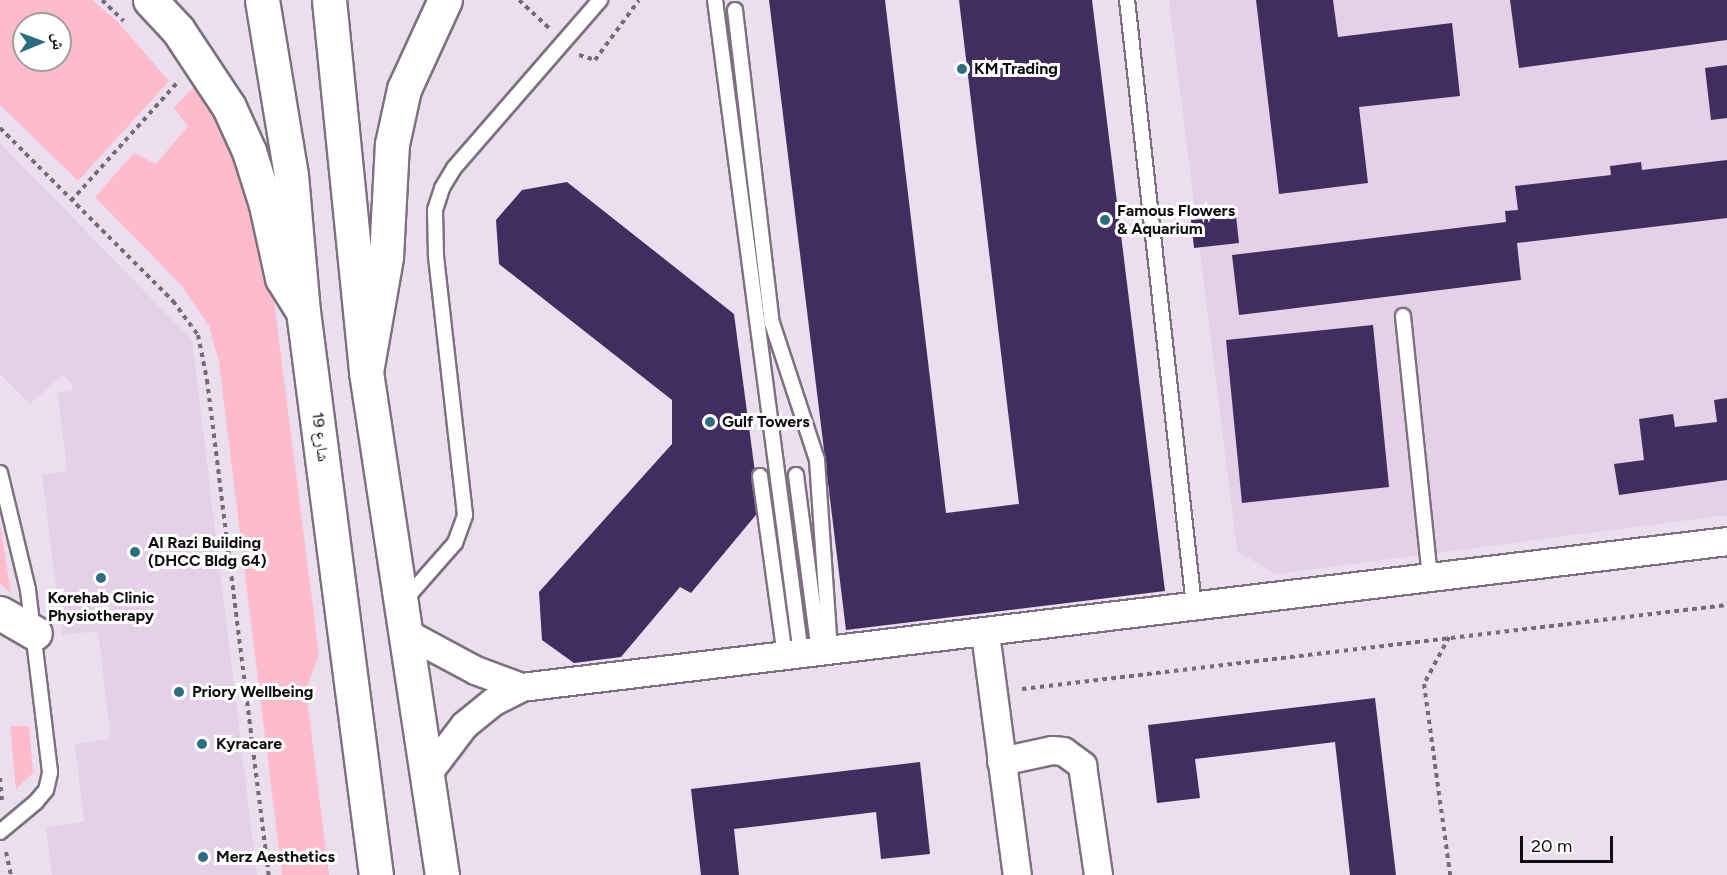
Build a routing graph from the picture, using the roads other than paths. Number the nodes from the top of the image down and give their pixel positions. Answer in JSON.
{"nodes":[{"id":1,"x":150,"y":0,"type":"edge"},
{"id":2,"x":262,"y":0,"type":"edge"},
{"id":3,"x":329,"y":0,"type":"edge"},
{"id":4,"x":445,"y":0,"type":"edge"},
{"id":5,"x":600,"y":0,"type":"edge"},
{"id":6,"x":716,"y":0,"type":"edge"},
{"id":7,"x":1127,"y":0,"type":"edge"},
{"id":8,"x":735,"y":10,"type":"dead end"},
{"id":9,"x":303,"y":310,"type":"junction"},
{"id":10,"x":1403,"y":316,"type":"dead end"},
{"id":11,"x":366,"y":372,"type":"junction"},
{"id":12,"x":0,"y":473,"type":"edge"},
{"id":13,"x":796,"y":474,"type":"dead end"},
{"id":14,"x":760,"y":476,"type":"dead end"},
{"id":15,"x":1727,"y":541,"type":"edge"},
{"id":16,"x":1430,"y":577,"type":"junction"},
{"id":17,"x":403,"y":602,"type":"junction"},
{"id":18,"x":1194,"y":606,"type":"junction"},
{"id":19,"x":0,"y":613,"type":"edge"},
{"id":20,"x":35,"y":633,"type":"junction"},
{"id":21,"x":985,"y":633,"type":"junction"},
{"id":22,"x":408,"y":634,"type":"junction"},
{"id":23,"x":809,"y":653,"type":"junction"},
{"id":24,"x":521,"y":687,"type":"junction"},
{"id":25,"x":1000,"y":761,"type":"junction"},
{"id":26,"x":429,"y":771,"type":"junction"},
{"id":27,"x":0,"y":832,"type":"edge"},
{"id":28,"x":376,"y":875,"type":"edge"},
{"id":29,"x":442,"y":875,"type":"edge"},
{"id":30,"x":1017,"y":875,"type":"edge"},
{"id":31,"x":1098,"y":875,"type":"edge"}],
"edges":[{"from":1,"to":9,"type":"main road"},
{"from":2,"to":9,"type":"main road","name":"شارع 19"},
{"from":3,"to":11,"type":"main road"},
{"from":4,"to":11,"type":"main road"},
{"from":5,"to":17,"type":"lane"},
{"from":6,"to":23,"type":"lane"},
{"from":7,"to":18,"type":"lane"},
{"from":8,"to":23,"type":"lane"},
{"from":9,"to":28,"type":"main road","name":"شارع 19"},
{"from":10,"to":16,"type":"lane"},
{"from":11,"to":17,"type":"main road"},
{"from":12,"to":20,"type":"lane"},
{"from":13,"to":23,"type":"lane"},
{"from":14,"to":23,"type":"lane"},
{"from":15,"to":16,"type":"street"},
{"from":16,"to":18,"type":"street"},
{"from":17,"to":22,"type":"main road"},
{"from":18,"to":21,"type":"street"},
{"from":19,"to":20,"type":"main road"},
{"from":20,"to":27,"type":"lane"},
{"from":21,"to":23,"type":"street"},
{"from":21,"to":25,"type":"street"},
{"from":22,"to":24,"type":"street"},
{"from":22,"to":26,"type":"main road"},
{"from":23,"to":24,"type":"street"},
{"from":24,"to":26,"type":"street"},
{"from":25,"to":30,"type":"street"},
{"from":25,"to":31,"type":"street"},
{"from":26,"to":29,"type":"main road"}]}
